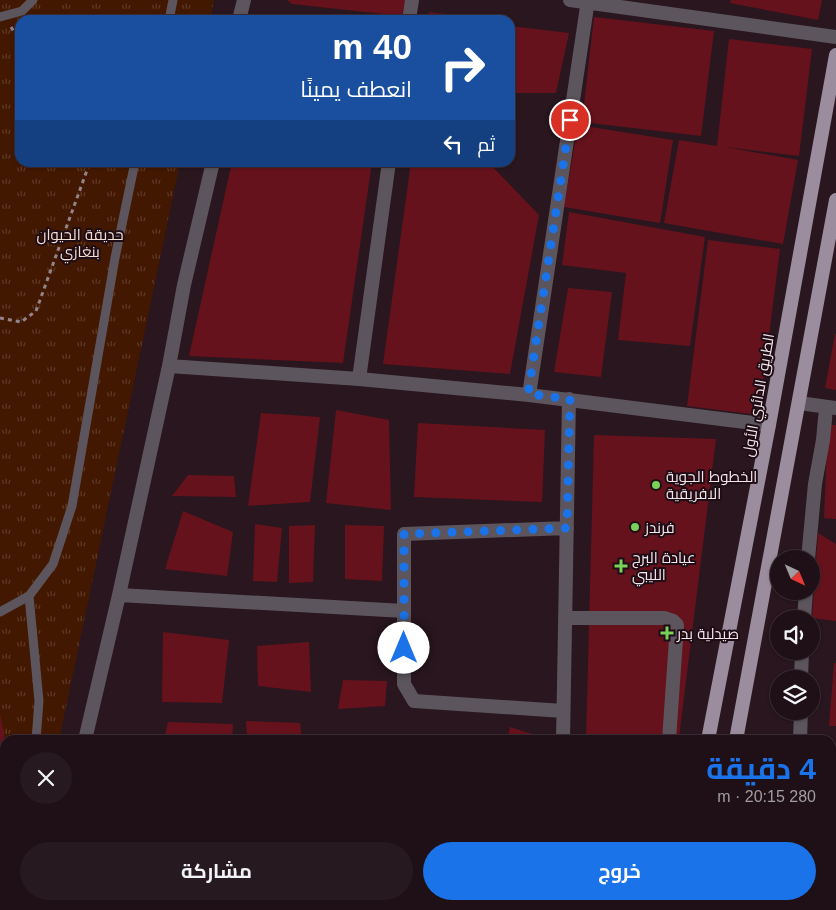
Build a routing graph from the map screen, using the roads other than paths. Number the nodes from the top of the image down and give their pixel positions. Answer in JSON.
{"nodes":[{"id":1,"x":33,"y":0,"type":"edge"},
{"id":2,"x":173,"y":0,"type":"edge"},
{"id":3,"x":244,"y":0,"type":"edge"},
{"id":4,"x":412,"y":0,"type":"edge"},
{"id":5,"x":570,"y":0,"type":"edge"},
{"id":6,"x":588,"y":1,"type":"edge"},
{"id":7,"x":170,"y":15,"type":"edge"},
{"id":8,"x":241,"y":15,"type":"edge"},
{"id":9,"x":410,"y":15,"type":"edge"},
{"id":10,"x":0,"y":17,"type":"edge"},
{"id":11,"x":836,"y":37,"type":"edge"},
{"id":12,"x":836,"y":55,"type":"edge"},
{"id":13,"x":134,"y":167,"type":"edge"},
{"id":14,"x":212,"y":167,"type":"edge"},
{"id":15,"x":388,"y":167,"type":"edge"},
{"id":16,"x":836,"y":200,"type":"edge"},
{"id":17,"x":169,"y":366,"type":"junction"},
{"id":18,"x":359,"y":379,"type":"junction"},
{"id":19,"x":528,"y":394,"type":"junction"},
{"id":20,"x":570,"y":399,"type":"junction"},
{"id":21,"x":799,"y":403,"type":"junction"},
{"id":22,"x":831,"y":408,"type":"edge"},
{"id":23,"x":769,"y":425,"type":"junction"},
{"id":24,"x":567,"y":528,"type":"junction"},
{"id":25,"x":809,"y":550,"type":"edge"},
{"id":26,"x":29,"y":596,"type":"junction"},
{"id":27,"x":120,"y":596,"type":"junction"},
{"id":28,"x":404,"y":611,"type":"junction"},
{"id":29,"x":0,"y":612,"type":"edge"},
{"id":30,"x":565,"y":618,"type":"junction"},
{"id":31,"x":563,"y":711,"type":"junction"},
{"id":32,"x":801,"y":720,"type":"edge"},
{"id":33,"x":37,"y":735,"type":"edge"},
{"id":34,"x":86,"y":735,"type":"edge"},
{"id":35,"x":563,"y":735,"type":"edge"},
{"id":36,"x":669,"y":735,"type":"edge"},
{"id":37,"x":709,"y":735,"type":"edge"},
{"id":38,"x":737,"y":735,"type":"edge"},
{"id":39,"x":800,"y":735,"type":"edge"}],
"edges":[{"from":1,"to":10,"type":"lane"},
{"from":2,"to":7,"type":"lane"},
{"from":3,"to":8,"type":"street"},
{"from":4,"to":9,"type":"street"},
{"from":5,"to":6,"type":"street"},
{"from":6,"to":11,"type":"street"},
{"from":6,"to":19,"type":"street"},
{"from":12,"to":23,"type":"main road","name":"الطريق الدائري الأول"},
{"from":13,"to":26,"type":"lane"},
{"from":14,"to":17,"type":"street"},
{"from":15,"to":18,"type":"street"},
{"from":16,"to":21,"type":"main road"},
{"from":17,"to":18,"type":"street"},
{"from":17,"to":27,"type":"street"},
{"from":18,"to":19,"type":"street"},
{"from":19,"to":20,"type":"street"},
{"from":20,"to":23,"type":"street"},
{"from":20,"to":24,"type":"street"},
{"from":21,"to":22,"type":"street"},
{"from":21,"to":38,"type":"main road"},
{"from":22,"to":25,"type":"street"},
{"from":23,"to":37,"type":"main road","name":"الطريق الدائري الأول"},
{"from":24,"to":28,"type":"street"},
{"from":24,"to":30,"type":"street"},
{"from":26,"to":29,"type":"lane"},
{"from":26,"to":33,"type":"lane"},
{"from":27,"to":28,"type":"street"},
{"from":27,"to":34,"type":"street"},
{"from":28,"to":31,"type":"street"},
{"from":30,"to":31,"type":"street"},
{"from":30,"to":36,"type":"street"},
{"from":31,"to":35,"type":"street"},
{"from":32,"to":39,"type":"street"}]}
